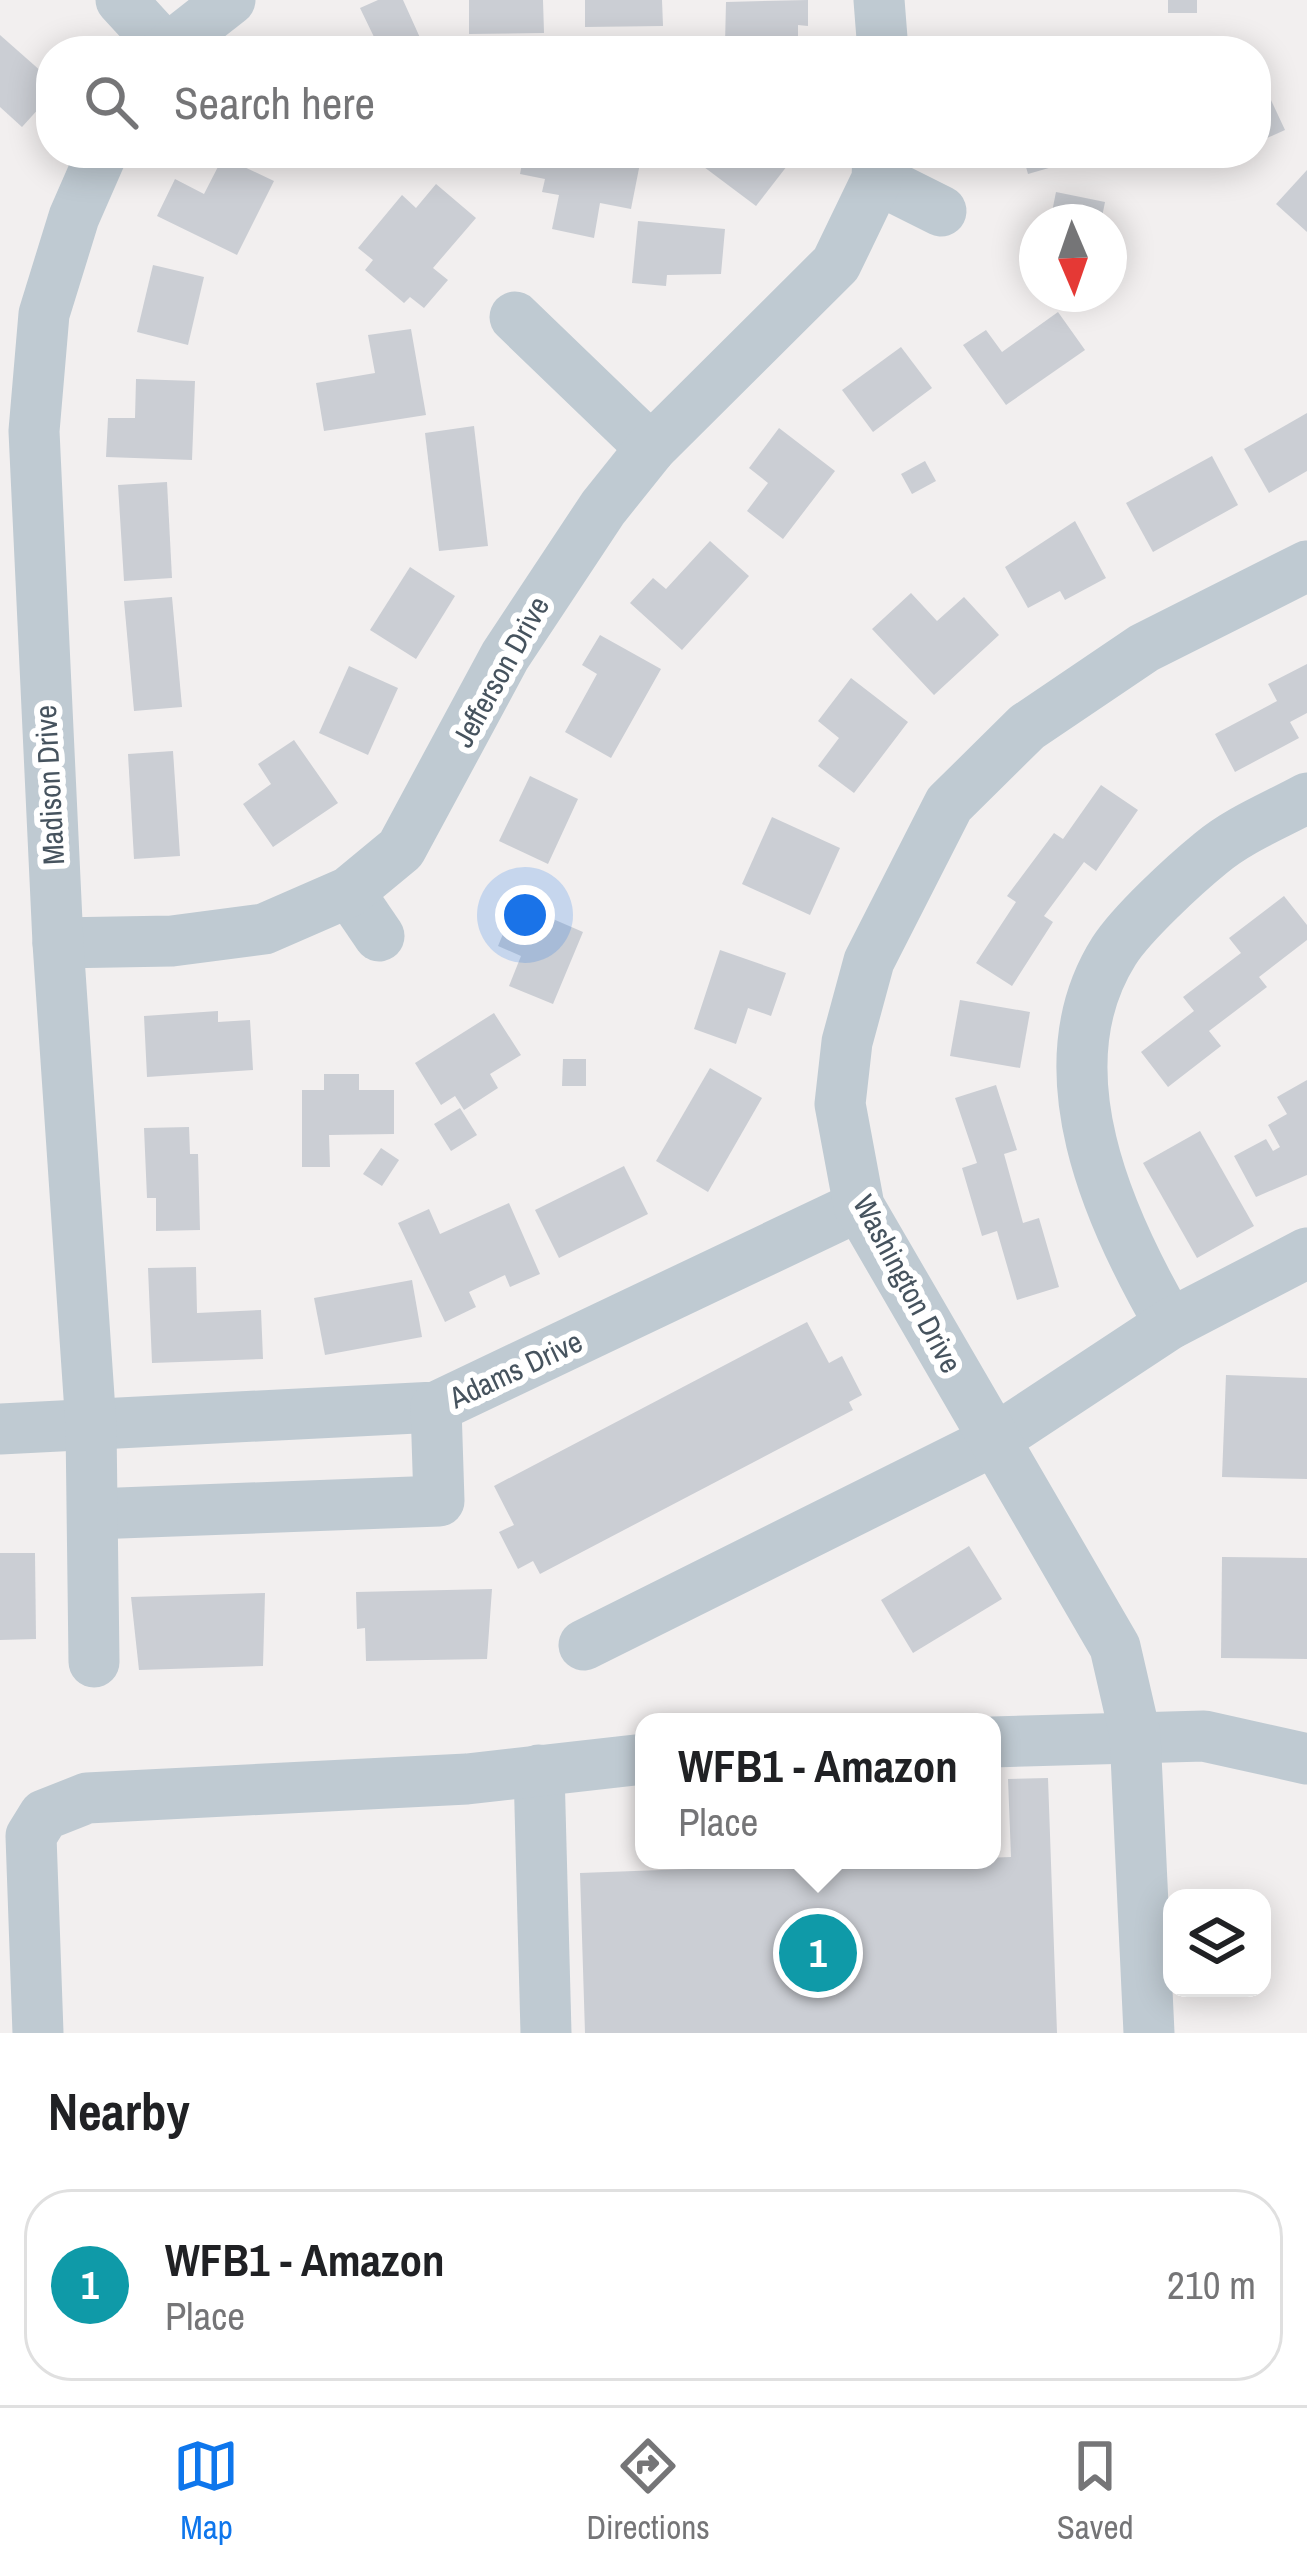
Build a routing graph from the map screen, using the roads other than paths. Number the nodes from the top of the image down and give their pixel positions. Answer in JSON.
{"nodes":[{"id":1,"x":121,"y":0,"type":"edge"},
{"id":2,"x":230,"y":0,"type":"edge"},
{"id":3,"x":880,"y":0,"type":"edge"},
{"id":4,"x":153,"y":36,"type":"edge"},
{"id":5,"x":184,"y":36,"type":"edge"},
{"id":6,"x":882,"y":36,"type":"edge"},
{"id":7,"x":95,"y":168,"type":"edge"},
{"id":8,"x":877,"y":168,"type":"edge"},
{"id":9,"x":881,"y":168,"type":"edge"},
{"id":10,"x":941,"y":211,"type":"dead end"},
{"id":11,"x":515,"y":317,"type":"dead end"},
{"id":12,"x":651,"y":448,"type":"junction"},
{"id":13,"x":1307,"y":566,"type":"edge"},
{"id":14,"x":1307,"y":798,"type":"edge"},
{"id":15,"x":349,"y":892,"type":"junction"},
{"id":16,"x":379,"y":936,"type":"dead end"},
{"id":17,"x":58,"y":943,"type":"junction"},
{"id":18,"x":860,"y":1206,"type":"junction"},
{"id":19,"x":1307,"y":1253,"type":"edge"},
{"id":20,"x":1170,"y":1324,"type":"junction"},
{"id":21,"x":436,"y":1408,"type":"junction"},
{"id":22,"x":91,"y":1426,"type":"junction"},
{"id":23,"x":0,"y":1429,"type":"edge"},
{"id":24,"x":991,"y":1442,"type":"junction"},
{"id":25,"x":93,"y":1514,"type":"junction"},
{"id":26,"x":584,"y":1646,"type":"dead end"},
{"id":27,"x":94,"y":1662,"type":"dead end"},
{"id":28,"x":1135,"y":1735,"type":"junction"},
{"id":29,"x":1001,"y":1742,"type":"edge"},
{"id":30,"x":1307,"y":1759,"type":"edge"},
{"id":31,"x":635,"y":1760,"type":"edge"},
{"id":32,"x":539,"y":1770,"type":"junction"},
{"id":33,"x":38,"y":2033,"type":"edge"},
{"id":34,"x":546,"y":2033,"type":"edge"},
{"id":35,"x":1149,"y":2033,"type":"edge"}],
"edges":[{"from":1,"to":4,"type":"street"},
{"from":2,"to":5,"type":"street"},
{"from":3,"to":6,"type":"street"},
{"from":7,"to":17,"type":"street","name":"Madison Drive"},
{"from":8,"to":12,"type":"street","name":"Jefferson Drive"},
{"from":9,"to":10,"type":"street","name":"Jefferson Drive"},
{"from":11,"to":12,"type":"street"},
{"from":12,"to":15,"type":"street","name":"Jefferson Drive"},
{"from":13,"to":18,"type":"street","name":"Washington Drive"},
{"from":14,"to":20,"type":"street"},
{"from":15,"to":16,"type":"street"},
{"from":15,"to":17,"type":"street","name":"Jefferson Drive"},
{"from":17,"to":22,"type":"street","name":"Madison Drive"},
{"from":18,"to":21,"type":"street","name":"Adams Drive"},
{"from":18,"to":24,"type":"street","name":"Washington Drive"},
{"from":19,"to":20,"type":"street"},
{"from":20,"to":24,"type":"street"},
{"from":21,"to":22,"type":"street","name":"Adams Drive"},
{"from":21,"to":25,"type":"street"},
{"from":22,"to":23,"type":"street","name":"Adams Drive"},
{"from":22,"to":25,"type":"street","name":"Madison Drive"},
{"from":24,"to":26,"type":"street"},
{"from":24,"to":28,"type":"street","name":"Washington Drive"},
{"from":25,"to":27,"type":"street","name":"Madison Drive"},
{"from":28,"to":29,"type":"street"},
{"from":28,"to":30,"type":"street"},
{"from":28,"to":35,"type":"street","name":"Washington Drive"},
{"from":31,"to":32,"type":"street"},
{"from":32,"to":33,"type":"street"},
{"from":32,"to":34,"type":"street"}]}
